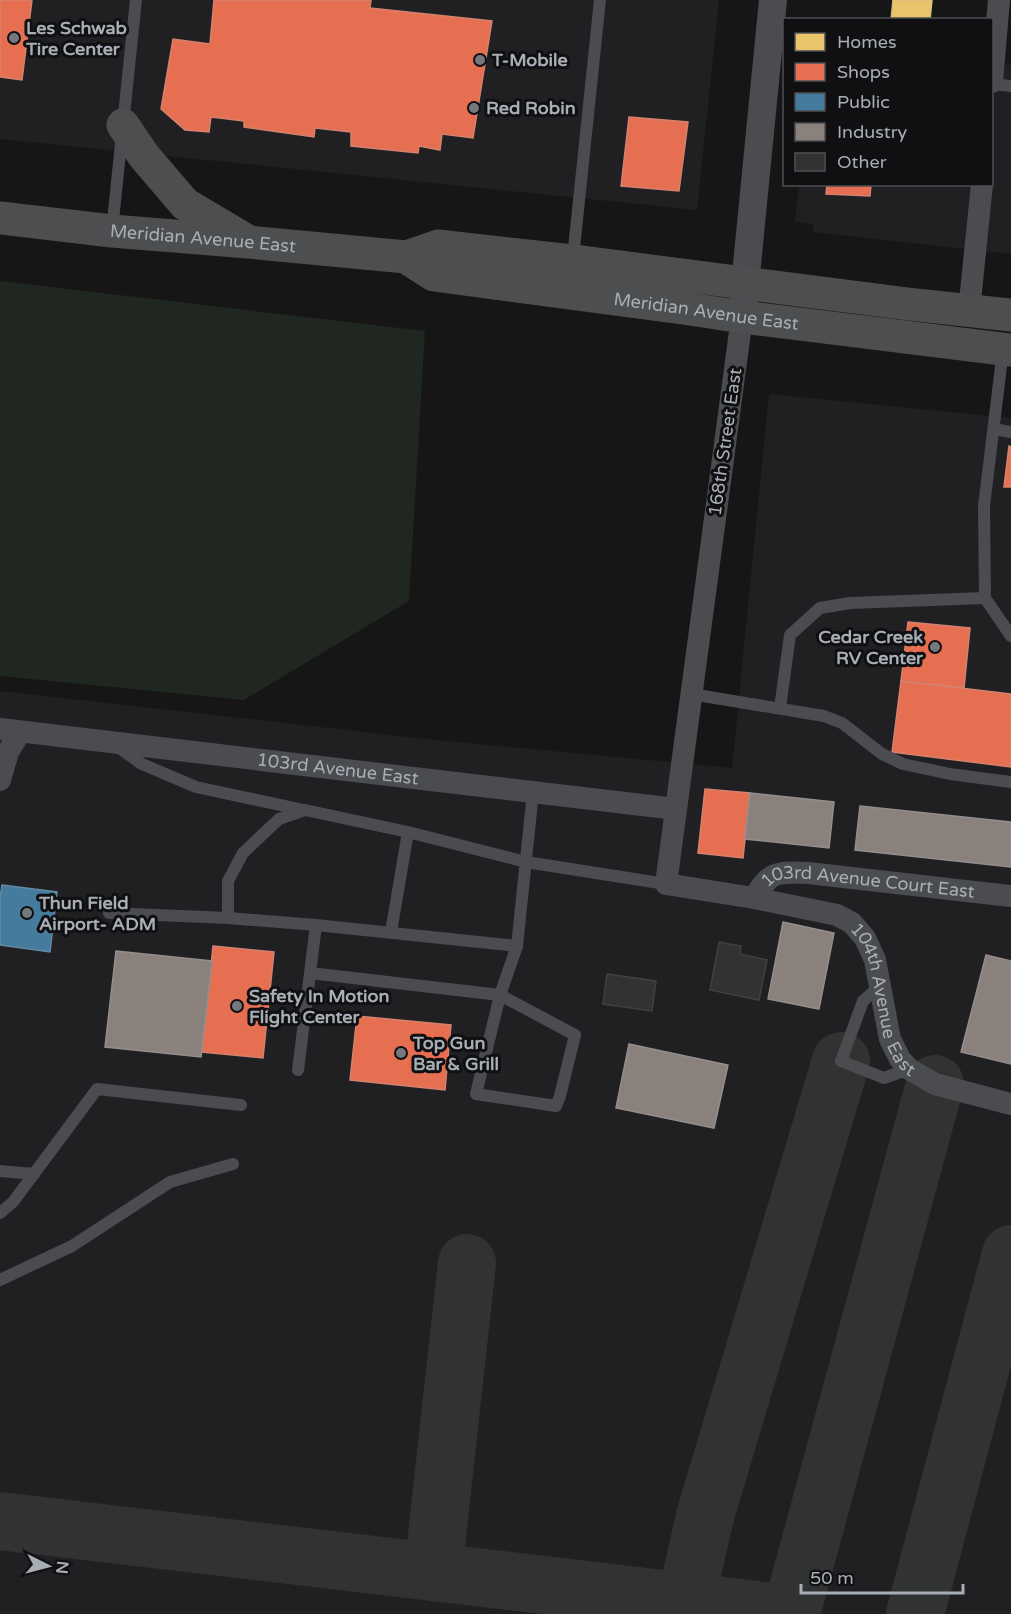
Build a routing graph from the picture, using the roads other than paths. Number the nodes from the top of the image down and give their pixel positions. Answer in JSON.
{"nodes":[{"id":1,"x":136,"y":0,"type":"edge"},
{"id":2,"x":600,"y":0,"type":"edge"},
{"id":3,"x":773,"y":0,"type":"edge"},
{"id":4,"x":999,"y":0,"type":"edge"},
{"id":5,"x":993,"y":71,"type":"edge"},
{"id":6,"x":993,"y":83,"type":"edge"},
{"id":7,"x":1011,"y":86,"type":"edge"},
{"id":8,"x":123,"y":125,"type":"junction"},
{"id":9,"x":982,"y":186,"type":"edge"},
{"id":10,"x":0,"y":218,"type":"edge"},
{"id":11,"x":112,"y":231,"type":"junction"},
{"id":12,"x":248,"y":242,"type":"junction"},
{"id":13,"x":406,"y":257,"type":"junction"},
{"id":14,"x":573,"y":261,"type":"junction"},
{"id":15,"x":746,"y":283,"type":"junction"},
{"id":16,"x":969,"y":311,"type":"junction"},
{"id":17,"x":1011,"y":315,"type":"edge"},
{"id":18,"x":742,"y":317,"type":"junction"},
{"id":19,"x":1007,"y":349,"type":"edge"},
{"id":20,"x":994,"y":429,"type":"junction"},
{"id":21,"x":1011,"y":432,"type":"edge"},
{"id":22,"x":985,"y":598,"type":"junction"},
{"id":23,"x":1011,"y":636,"type":"edge"},
{"id":24,"x":691,"y":694,"type":"junction"},
{"id":25,"x":780,"y":708,"type":"junction"},
{"id":26,"x":10,"y":730,"type":"edge"},
{"id":27,"x":112,"y":743,"type":"junction"},
{"id":28,"x":0,"y":780,"type":"edge"},
{"id":29,"x":1011,"y":782,"type":"edge"},
{"id":30,"x":533,"y":792,"type":"junction"},
{"id":31,"x":676,"y":809,"type":"junction"},
{"id":32,"x":305,"y":810,"type":"junction"},
{"id":33,"x":408,"y":832,"type":"junction"},
{"id":34,"x":526,"y":862,"type":"junction"},
{"id":35,"x":666,"y":884,"type":"junction"},
{"id":36,"x":1011,"y":896,"type":"edge"},
{"id":37,"x":754,"y":898,"type":"junction"},
{"id":38,"x":109,"y":914,"type":"dead end"},
{"id":39,"x":228,"y":918,"type":"junction"},
{"id":40,"x":316,"y":925,"type":"junction"},
{"id":41,"x":391,"y":932,"type":"junction"},
{"id":42,"x":516,"y":946,"type":"junction"},
{"id":43,"x":310,"y":973,"type":"junction"},
{"id":44,"x":880,"y":986,"type":"junction"},
{"id":45,"x":500,"y":995,"type":"junction"},
{"id":46,"x":909,"y":1069,"type":"junction"},
{"id":47,"x":298,"y":1070,"type":"dead end"},
{"id":48,"x":1011,"y":1104,"type":"edge"},
{"id":49,"x":241,"y":1105,"type":"dead end"},
{"id":50,"x":233,"y":1164,"type":"dead end"},
{"id":51,"x":0,"y":1171,"type":"edge"},
{"id":52,"x":34,"y":1174,"type":"junction"},
{"id":53,"x":0,"y":1214,"type":"edge"},
{"id":54,"x":0,"y":1280,"type":"edge"}],
"edges":[{"from":1,"to":8,"type":"lane"},
{"from":2,"to":14,"type":"lane"},
{"from":3,"to":15,"type":"street","name":"168th Street East"},
{"from":4,"to":5,"type":"street"},
{"from":6,"to":7,"type":"lane"},
{"from":8,"to":11,"type":"lane"},
{"from":8,"to":12,"type":"main road"},
{"from":9,"to":16,"type":"street"},
{"from":10,"to":11,"type":"main road","name":"Meridian Avenue East"},
{"from":11,"to":12,"type":"main road","name":"Meridian Avenue East"},
{"from":12,"to":13,"type":"main road","name":"Meridian Avenue East"},
{"from":13,"to":14,"type":"main road","name":"Meridian Avenue East"},
{"from":13,"to":18,"type":"main road","name":"Meridian Avenue East"},
{"from":14,"to":15,"type":"main road","name":"Meridian Avenue East"},
{"from":15,"to":16,"type":"main road","name":"Meridian Avenue East"},
{"from":15,"to":18,"type":"street","name":"168th Street East"},
{"from":16,"to":17,"type":"main road","name":"Meridian Avenue East"},
{"from":18,"to":19,"type":"main road","name":"Meridian Avenue East"},
{"from":18,"to":24,"type":"street","name":"168th Street East"},
{"from":19,"to":20,"type":"lane"},
{"from":20,"to":21,"type":"lane"},
{"from":20,"to":22,"type":"lane"},
{"from":22,"to":23,"type":"lane"},
{"from":22,"to":25,"type":"lane"},
{"from":24,"to":25,"type":"lane"},
{"from":24,"to":31,"type":"street","name":"168th Street East"},
{"from":25,"to":29,"type":"lane"},
{"from":26,"to":27,"type":"street","name":"103rd Avenue East"},
{"from":26,"to":28,"type":"street"},
{"from":27,"to":30,"type":"street","name":"103rd Avenue East"},
{"from":27,"to":32,"type":"lane"},
{"from":30,"to":31,"type":"street","name":"103rd Avenue East"},
{"from":30,"to":34,"type":"lane"},
{"from":31,"to":35,"type":"street","name":"168th Street East"},
{"from":32,"to":33,"type":"lane"},
{"from":32,"to":39,"type":"lane"},
{"from":33,"to":34,"type":"lane"},
{"from":33,"to":41,"type":"lane"},
{"from":34,"to":35,"type":"lane"},
{"from":34,"to":42,"type":"lane"},
{"from":35,"to":37,"type":"street","name":"103rd Avenue Court East"},
{"from":36,"to":37,"type":"street","name":"103rd Avenue Court East"},
{"from":37,"to":44,"type":"street","name":"104th Avenue East"},
{"from":38,"to":39,"type":"lane"},
{"from":39,"to":40,"type":"lane"},
{"from":40,"to":41,"type":"lane"},
{"from":40,"to":43,"type":"lane"},
{"from":41,"to":42,"type":"lane"},
{"from":42,"to":45,"type":"lane"},
{"from":43,"to":45,"type":"lane"},
{"from":43,"to":47,"type":"lane"},
{"from":44,"to":46,"type":"street","name":"104th Avenue East"},
{"from":44,"to":46,"type":"lane"},
{"from":45,"to":45,"type":"lane"},
{"from":46,"to":48,"type":"street","name":"104th Avenue East"},
{"from":49,"to":52,"type":"lane"},
{"from":50,"to":54,"type":"lane"},
{"from":51,"to":52,"type":"lane"},
{"from":52,"to":53,"type":"lane"}]}
